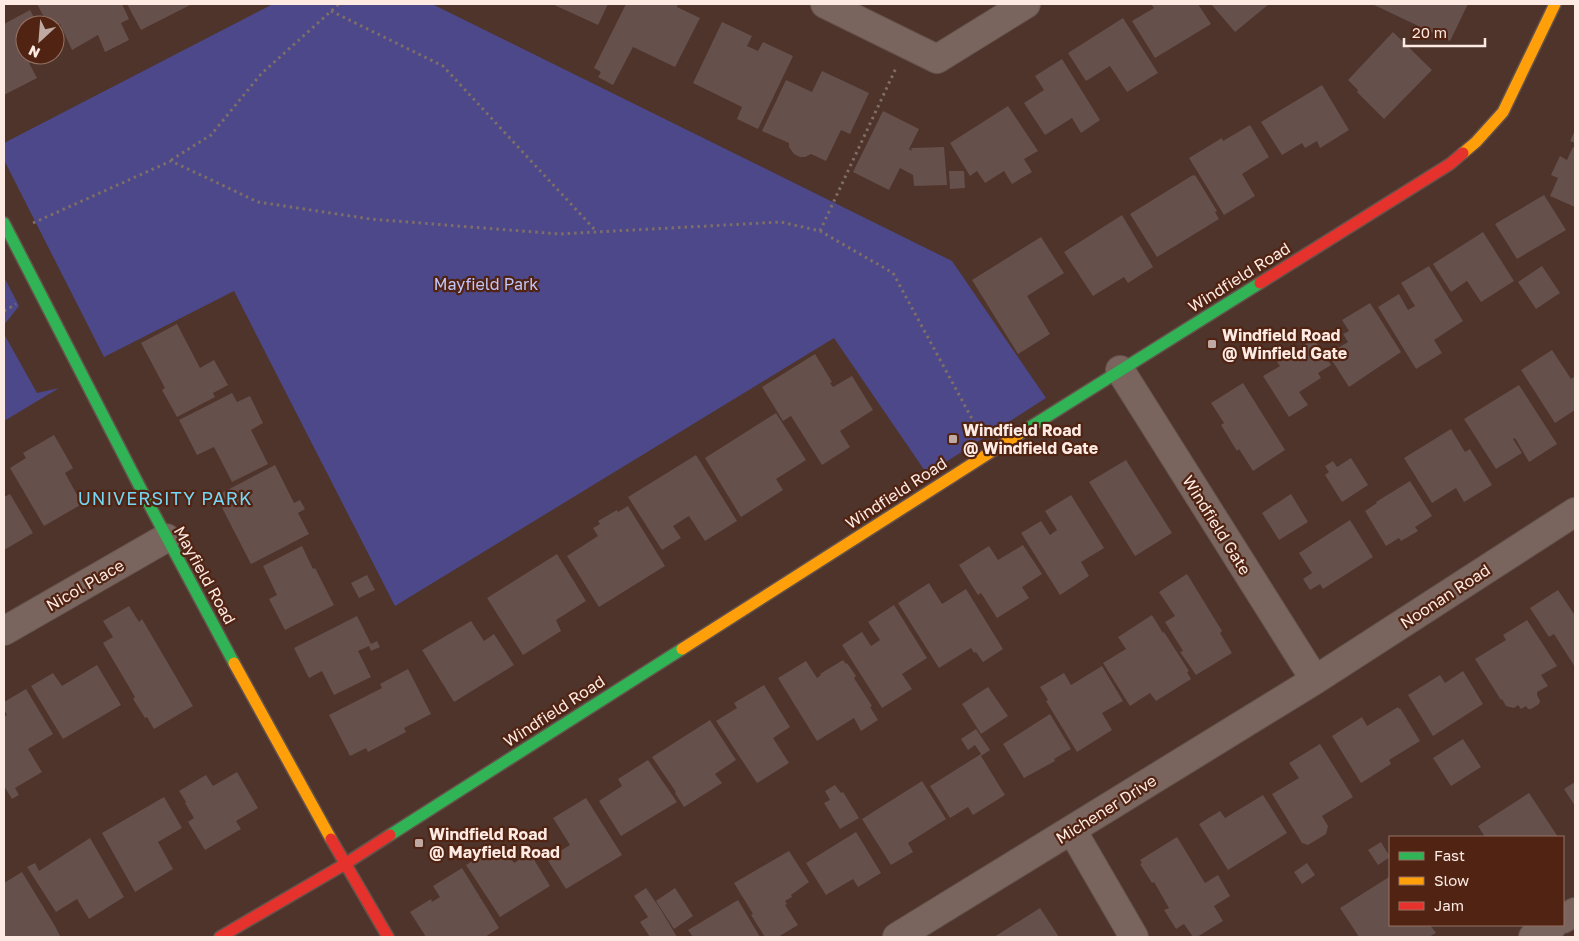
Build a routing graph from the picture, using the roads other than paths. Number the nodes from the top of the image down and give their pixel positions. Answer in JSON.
{"nodes":[{"id":1,"x":825,"y":4,"type":"edge"},
{"id":2,"x":1026,"y":4,"type":"edge"},
{"id":3,"x":1555,"y":4,"type":"edge"},
{"id":4,"x":4,"y":223,"type":"edge"},
{"id":5,"x":1120,"y":370,"type":"junction"},
{"id":6,"x":1575,"y":512,"type":"edge"},
{"id":7,"x":166,"y":538,"type":"junction"},
{"id":8,"x":4,"y":631,"type":"edge"},
{"id":9,"x":1315,"y":680,"type":"junction"},
{"id":10,"x":1072,"y":830,"type":"junction"},
{"id":11,"x":345,"y":864,"type":"junction"},
{"id":12,"x":1575,"y":912,"type":"edge"},
{"id":13,"x":1564,"y":918,"type":"edge"},
{"id":14,"x":1552,"y":926,"type":"edge"},
{"id":15,"x":220,"y":937,"type":"edge"},
{"id":16,"x":388,"y":937,"type":"edge"},
{"id":17,"x":897,"y":937,"type":"edge"},
{"id":18,"x":1134,"y":937,"type":"edge"},
{"id":19,"x":1533,"y":937,"type":"edge"}],
"edges":[{"from":1,"to":2,"type":"street"},
{"from":3,"to":5,"type":"street","name":"Windfield Road"},
{"from":4,"to":7,"type":"street","name":"Mayfield Road"},
{"from":5,"to":9,"type":"street","name":"Windfield Gate"},
{"from":5,"to":11,"type":"street","name":"Windfield Road"},
{"from":6,"to":9,"type":"street","name":"Noonan Road"},
{"from":7,"to":8,"type":"street","name":"Nicol Place"},
{"from":7,"to":11,"type":"street","name":"Mayfield Road"},
{"from":9,"to":10,"type":"street","name":"Michener Drive"},
{"from":10,"to":17,"type":"street","name":"Michener Drive"},
{"from":10,"to":18,"type":"street"},
{"from":11,"to":15,"type":"street","name":"Windfield Road"},
{"from":11,"to":16,"type":"street","name":"Mayfield Road"},
{"from":12,"to":13,"type":"street"},
{"from":14,"to":19,"type":"street"}]}
